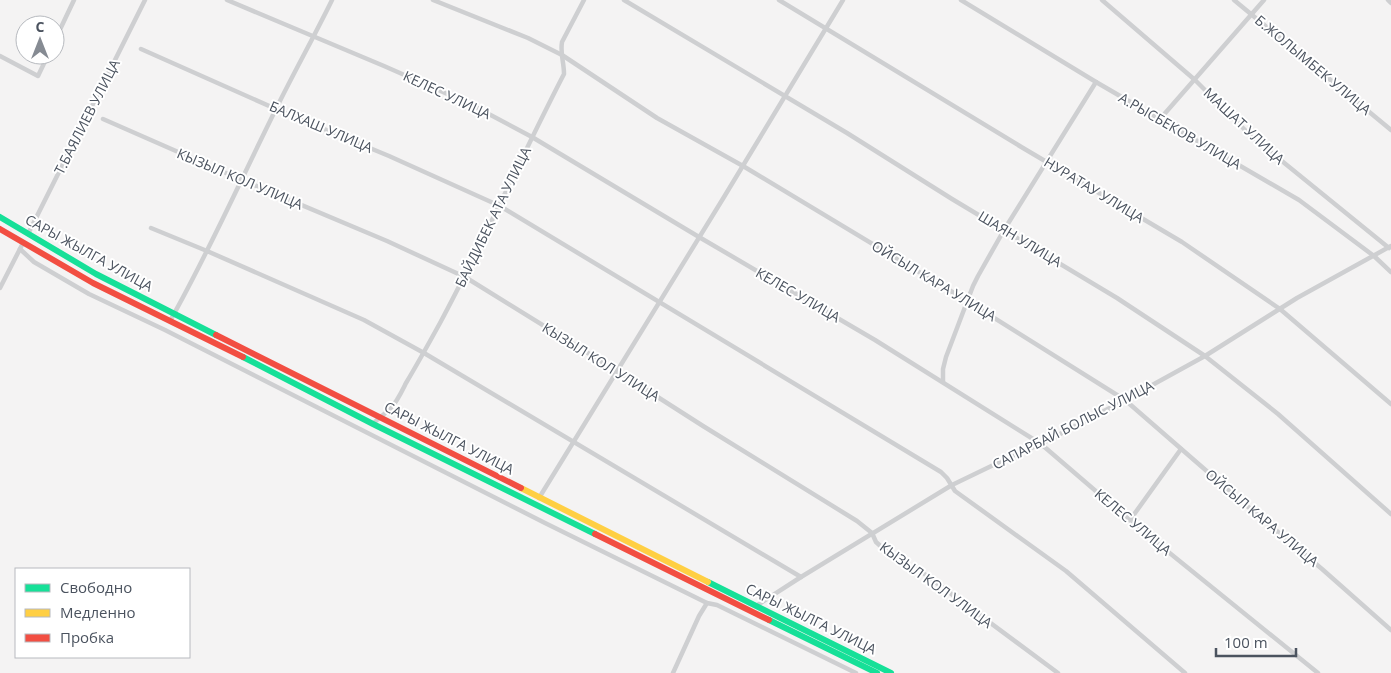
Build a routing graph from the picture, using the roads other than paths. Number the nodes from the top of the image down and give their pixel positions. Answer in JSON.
{"nodes":[{"id":1,"x":74,"y":0,"type":"edge"},
{"id":2,"x":145,"y":0,"type":"edge"},
{"id":3,"x":227,"y":0,"type":"edge"},
{"id":4,"x":332,"y":0,"type":"edge"},
{"id":5,"x":433,"y":0,"type":"edge"},
{"id":6,"x":584,"y":0,"type":"edge"},
{"id":7,"x":624,"y":0,"type":"edge"},
{"id":8,"x":779,"y":0,"type":"edge"},
{"id":9,"x":843,"y":0,"type":"edge"},
{"id":10,"x":961,"y":0,"type":"edge"},
{"id":11,"x":1102,"y":0,"type":"edge"},
{"id":12,"x":1234,"y":0,"type":"edge"},
{"id":13,"x":1264,"y":0,"type":"edge"},
{"id":14,"x":1388,"y":0,"type":"edge"},
{"id":15,"x":1391,"y":2,"type":"edge"},
{"id":16,"x":1252,"y":14,"type":"junction"},
{"id":17,"x":65,"y":19,"type":"edge"},
{"id":18,"x":826,"y":28,"type":"junction"},
{"id":19,"x":314,"y":37,"type":"junction"},
{"id":20,"x":141,"y":49,"type":"dead end"},
{"id":21,"x":562,"y":55,"type":"junction"},
{"id":22,"x":0,"y":56,"type":"edge"},
{"id":23,"x":15,"y":64,"type":"edge"},
{"id":24,"x":17,"y":65,"type":"edge"},
{"id":25,"x":43,"y":65,"type":"edge"},
{"id":26,"x":1195,"y":80,"type":"junction"},
{"id":27,"x":1096,"y":82,"type":"junction"},
{"id":28,"x":785,"y":97,"type":"junction"},
{"id":29,"x":276,"y":109,"type":"junction"},
{"id":30,"x":103,"y":119,"type":"dead end"},
{"id":31,"x":1160,"y":119,"type":"junction"},
{"id":32,"x":1391,"y":130,"type":"edge"},
{"id":33,"x":532,"y":137,"type":"junction"},
{"id":34,"x":1046,"y":161,"type":"junction"},
{"id":35,"x":743,"y":166,"type":"junction"},
{"id":36,"x":242,"y":180,"type":"junction"},
{"id":37,"x":500,"y":206,"type":"junction"},
{"id":38,"x":0,"y":217,"type":"edge"},
{"id":39,"x":151,"y":228,"type":"dead end"},
{"id":40,"x":0,"y":229,"type":"edge"},
{"id":41,"x":1004,"y":230,"type":"junction"},
{"id":42,"x":28,"y":234,"type":"junction"},
{"id":43,"x":699,"y":237,"type":"junction"},
{"id":44,"x":22,"y":246,"type":"junction"},
{"id":45,"x":1390,"y":247,"type":"edge"},
{"id":46,"x":207,"y":251,"type":"junction"},
{"id":47,"x":1374,"y":256,"type":"junction"},
{"id":48,"x":1391,"y":272,"type":"edge"},
{"id":49,"x":464,"y":277,"type":"junction"},
{"id":50,"x":0,"y":288,"type":"edge"},
{"id":51,"x":968,"y":301,"type":"junction"},
{"id":52,"x":659,"y":302,"type":"junction"},
{"id":53,"x":1280,"y":309,"type":"junction"},
{"id":54,"x":174,"y":314,"type":"junction"},
{"id":55,"x":170,"y":321,"type":"junction"},
{"id":56,"x":424,"y":353,"type":"junction"},
{"id":57,"x":1205,"y":356,"type":"junction"},
{"id":58,"x":617,"y":371,"type":"junction"},
{"id":59,"x":943,"y":382,"type":"junction"},
{"id":60,"x":1125,"y":400,"type":"junction"},
{"id":61,"x":1391,"y":404,"type":"edge"},
{"id":62,"x":379,"y":417,"type":"junction"},
{"id":63,"x":373,"y":424,"type":"junction"},
{"id":64,"x":573,"y":442,"type":"junction"},
{"id":65,"x":1041,"y":444,"type":"junction"},
{"id":66,"x":1181,"y":449,"type":"junction"},
{"id":67,"x":952,"y":485,"type":"junction"},
{"id":68,"x":539,"y":498,"type":"junction"},
{"id":69,"x":535,"y":504,"type":"junction"},
{"id":70,"x":1391,"y":514,"type":"edge"},
{"id":71,"x":1130,"y":520,"type":"junction"},
{"id":72,"x":872,"y":533,"type":"junction"},
{"id":73,"x":801,"y":577,"type":"junction"},
{"id":74,"x":707,"y":603,"type":"junction"},
{"id":75,"x":756,"y":606,"type":"junction"},
{"id":76,"x":1391,"y":630,"type":"edge"},
{"id":77,"x":673,"y":673,"type":"edge"},
{"id":78,"x":856,"y":673,"type":"edge"},
{"id":79,"x":877,"y":673,"type":"edge"},
{"id":80,"x":891,"y":673,"type":"edge"},
{"id":81,"x":1058,"y":673,"type":"edge"},
{"id":82,"x":1185,"y":673,"type":"edge"},
{"id":83,"x":1318,"y":673,"type":"edge"}],
"edges":[{"from":1,"to":17,"type":"street"},
{"from":2,"to":42,"type":"street","name":"Т.БАЯЛИЕВ УЛИЦА"},
{"from":3,"to":19,"type":"street","name":"КЕЛЕС УЛИЦА"},
{"from":4,"to":19,"type":"street"},
{"from":5,"to":21,"type":"street","name":"ОЙСЫЛ КАРА УЛИЦА"},
{"from":6,"to":21,"type":"street","name":"БАЙДИБЕК АТА УЛИЦА"},
{"from":7,"to":28,"type":"street","name":"ШАЯН УЛИЦА"},
{"from":8,"to":18,"type":"street","name":"НУРАТАУ УЛИЦА"},
{"from":9,"to":18,"type":"street"},
{"from":10,"to":27,"type":"street","name":"А.РЫСБЕКОВ УЛИЦА"},
{"from":11,"to":26,"type":"street","name":"МАШАТ УЛИЦА"},
{"from":12,"to":16,"type":"street","name":"Б.ЖОЛЫМБЕК УЛИЦА"},
{"from":13,"to":16,"type":"street"},
{"from":14,"to":15,"type":"street"},
{"from":16,"to":26,"type":"street"},
{"from":16,"to":32,"type":"street","name":"Б.ЖОЛЫМБЕК УЛИЦА"},
{"from":18,"to":28,"type":"street"},
{"from":18,"to":34,"type":"street","name":"НУРАТАУ УЛИЦА"},
{"from":19,"to":29,"type":"street"},
{"from":19,"to":33,"type":"street","name":"КЕЛЕС УЛИЦА"},
{"from":20,"to":29,"type":"street","name":"БАЛХАШ УЛИЦА"},
{"from":21,"to":33,"type":"street","name":"БАЙДИБЕК АТА УЛИЦА"},
{"from":21,"to":35,"type":"street","name":"ОЙСЫЛ КАРА УЛИЦА"},
{"from":22,"to":23,"type":"street"},
{"from":24,"to":25,"type":"street"},
{"from":26,"to":31,"type":"street"},
{"from":26,"to":45,"type":"street","name":"МАШАТ УЛИЦА"},
{"from":27,"to":31,"type":"street","name":"А.РЫСБЕКОВ УЛИЦА"},
{"from":27,"to":34,"type":"street"},
{"from":28,"to":35,"type":"street"},
{"from":28,"to":41,"type":"street","name":"ШАЯН УЛИЦА"},
{"from":29,"to":36,"type":"street"},
{"from":29,"to":37,"type":"street","name":"БАЛХАШ УЛИЦА"},
{"from":30,"to":36,"type":"street","name":"КЫЗЫЛ КОЛ УЛИЦА"},
{"from":31,"to":47,"type":"street","name":"А.РЫСБЕКОВ УЛИЦА"},
{"from":33,"to":37,"type":"street","name":"БАЙДИБЕК АТА УЛИЦА"},
{"from":33,"to":43,"type":"street","name":"КЕЛЕС УЛИЦА"},
{"from":34,"to":41,"type":"street"},
{"from":34,"to":53,"type":"street","name":"НУРАТАУ УЛИЦА"},
{"from":35,"to":43,"type":"street"},
{"from":35,"to":51,"type":"street","name":"ОЙСЫЛ КАРА УЛИЦА"},
{"from":36,"to":46,"type":"street"},
{"from":36,"to":49,"type":"street","name":"КЫЗЫЛ КОЛ УЛИЦА"},
{"from":37,"to":49,"type":"street","name":"БАЙДИБЕК АТА УЛИЦА"},
{"from":37,"to":52,"type":"street","name":"БАЛХАШ УЛИЦА"},
{"from":38,"to":42,"type":"main road","name":"САРЫ ЖЫЛГА УЛИЦА"},
{"from":39,"to":46,"type":"street"},
{"from":40,"to":44,"type":"main road","name":"САРЫ ЖЫЛГА УЛИЦА"},
{"from":41,"to":51,"type":"street"},
{"from":41,"to":57,"type":"street","name":"ШАЯН УЛИЦА"},
{"from":42,"to":54,"type":"main road","name":"САРЫ ЖЫЛГА УЛИЦА"},
{"from":43,"to":52,"type":"street"},
{"from":43,"to":59,"type":"street","name":"КЕЛЕС УЛИЦА"},
{"from":44,"to":50,"type":"street"},
{"from":44,"to":55,"type":"main road","name":"САРЫ ЖЫЛГА УЛИЦА"},
{"from":44,"to":74,"type":"street"},
{"from":45,"to":47,"type":"street","name":"САПАРБАЙ БОЛЫС УЛИЦА"},
{"from":46,"to":54,"type":"street"},
{"from":46,"to":56,"type":"street"},
{"from":47,"to":48,"type":"street","name":"А.РЫСБЕКОВ УЛИЦА"},
{"from":47,"to":53,"type":"street","name":"САПАРБАЙ БОЛЫС УЛИЦА"},
{"from":49,"to":56,"type":"street","name":"БАЙДИБЕК АТА УЛИЦА"},
{"from":49,"to":58,"type":"street","name":"КЫЗЫЛ КОЛ УЛИЦА"},
{"from":51,"to":59,"type":"street"},
{"from":51,"to":60,"type":"street","name":"ОЙСЫЛ КАРА УЛИЦА"},
{"from":52,"to":58,"type":"street"},
{"from":52,"to":67,"type":"street","name":"БАЛХАШ УЛИЦА"},
{"from":53,"to":57,"type":"street","name":"САПАРБАЙ БОЛЫС УЛИЦА"},
{"from":53,"to":61,"type":"street","name":"НУРАТАУ УЛИЦА"},
{"from":54,"to":55,"type":"street"},
{"from":54,"to":62,"type":"main road","name":"САРЫ ЖЫЛГА УЛИЦА"},
{"from":55,"to":63,"type":"main road","name":"САРЫ ЖЫЛГА УЛИЦА"},
{"from":56,"to":62,"type":"street","name":"БАЙДИБЕК АТА УЛИЦА"},
{"from":56,"to":64,"type":"street"},
{"from":57,"to":60,"type":"street","name":"САПАРБАЙ БОЛЫС УЛИЦА"},
{"from":57,"to":70,"type":"street","name":"ШАЯН УЛИЦА"},
{"from":58,"to":64,"type":"street"},
{"from":58,"to":72,"type":"street","name":"КЫЗЫЛ КОЛ УЛИЦА"},
{"from":59,"to":65,"type":"street","name":"КЕЛЕС УЛИЦА"},
{"from":60,"to":65,"type":"street","name":"САПАРБАЙ БОЛЫС УЛИЦА"},
{"from":60,"to":66,"type":"street","name":"ОЙСЫЛ КАРА УЛИЦА"},
{"from":62,"to":63,"type":"street","name":"БАЙДИБЕК АТА УЛИЦА"},
{"from":62,"to":68,"type":"main road","name":"САРЫ ЖЫЛГА УЛИЦА"},
{"from":63,"to":69,"type":"main road","name":"САРЫ ЖЫЛГА УЛИЦА"},
{"from":64,"to":68,"type":"street"},
{"from":64,"to":73,"type":"street"},
{"from":65,"to":67,"type":"street","name":"САПАРБАЙ БОЛЫС УЛИЦА"},
{"from":65,"to":71,"type":"street","name":"КЕЛЕС УЛИЦА"},
{"from":66,"to":71,"type":"street"},
{"from":66,"to":76,"type":"street","name":"ОЙСЫЛ КАРА УЛИЦА"},
{"from":67,"to":72,"type":"street","name":"САПАРБАЙ БОЛЫС УЛИЦА"},
{"from":67,"to":82,"type":"street","name":"БАЛХАШ УЛИЦА"},
{"from":68,"to":69,"type":"street"},
{"from":68,"to":75,"type":"main road","name":"САРЫ ЖЫЛГА УЛИЦА"},
{"from":69,"to":79,"type":"main road","name":"САРЫ ЖЫЛГА УЛИЦА"},
{"from":71,"to":83,"type":"street","name":"КЕЛЕС УЛИЦА"},
{"from":72,"to":73,"type":"street","name":"САПАРБАЙ БОЛЫС УЛИЦА"},
{"from":72,"to":81,"type":"street","name":"КЫЗЫЛ КОЛ УЛИЦА"},
{"from":73,"to":75,"type":"street","name":"САПАРБАЙ БОЛЫС УЛИЦА"},
{"from":74,"to":77,"type":"street"},
{"from":74,"to":78,"type":"street"},
{"from":75,"to":80,"type":"main road","name":"САРЫ ЖЫЛГА УЛИЦА"}]}
